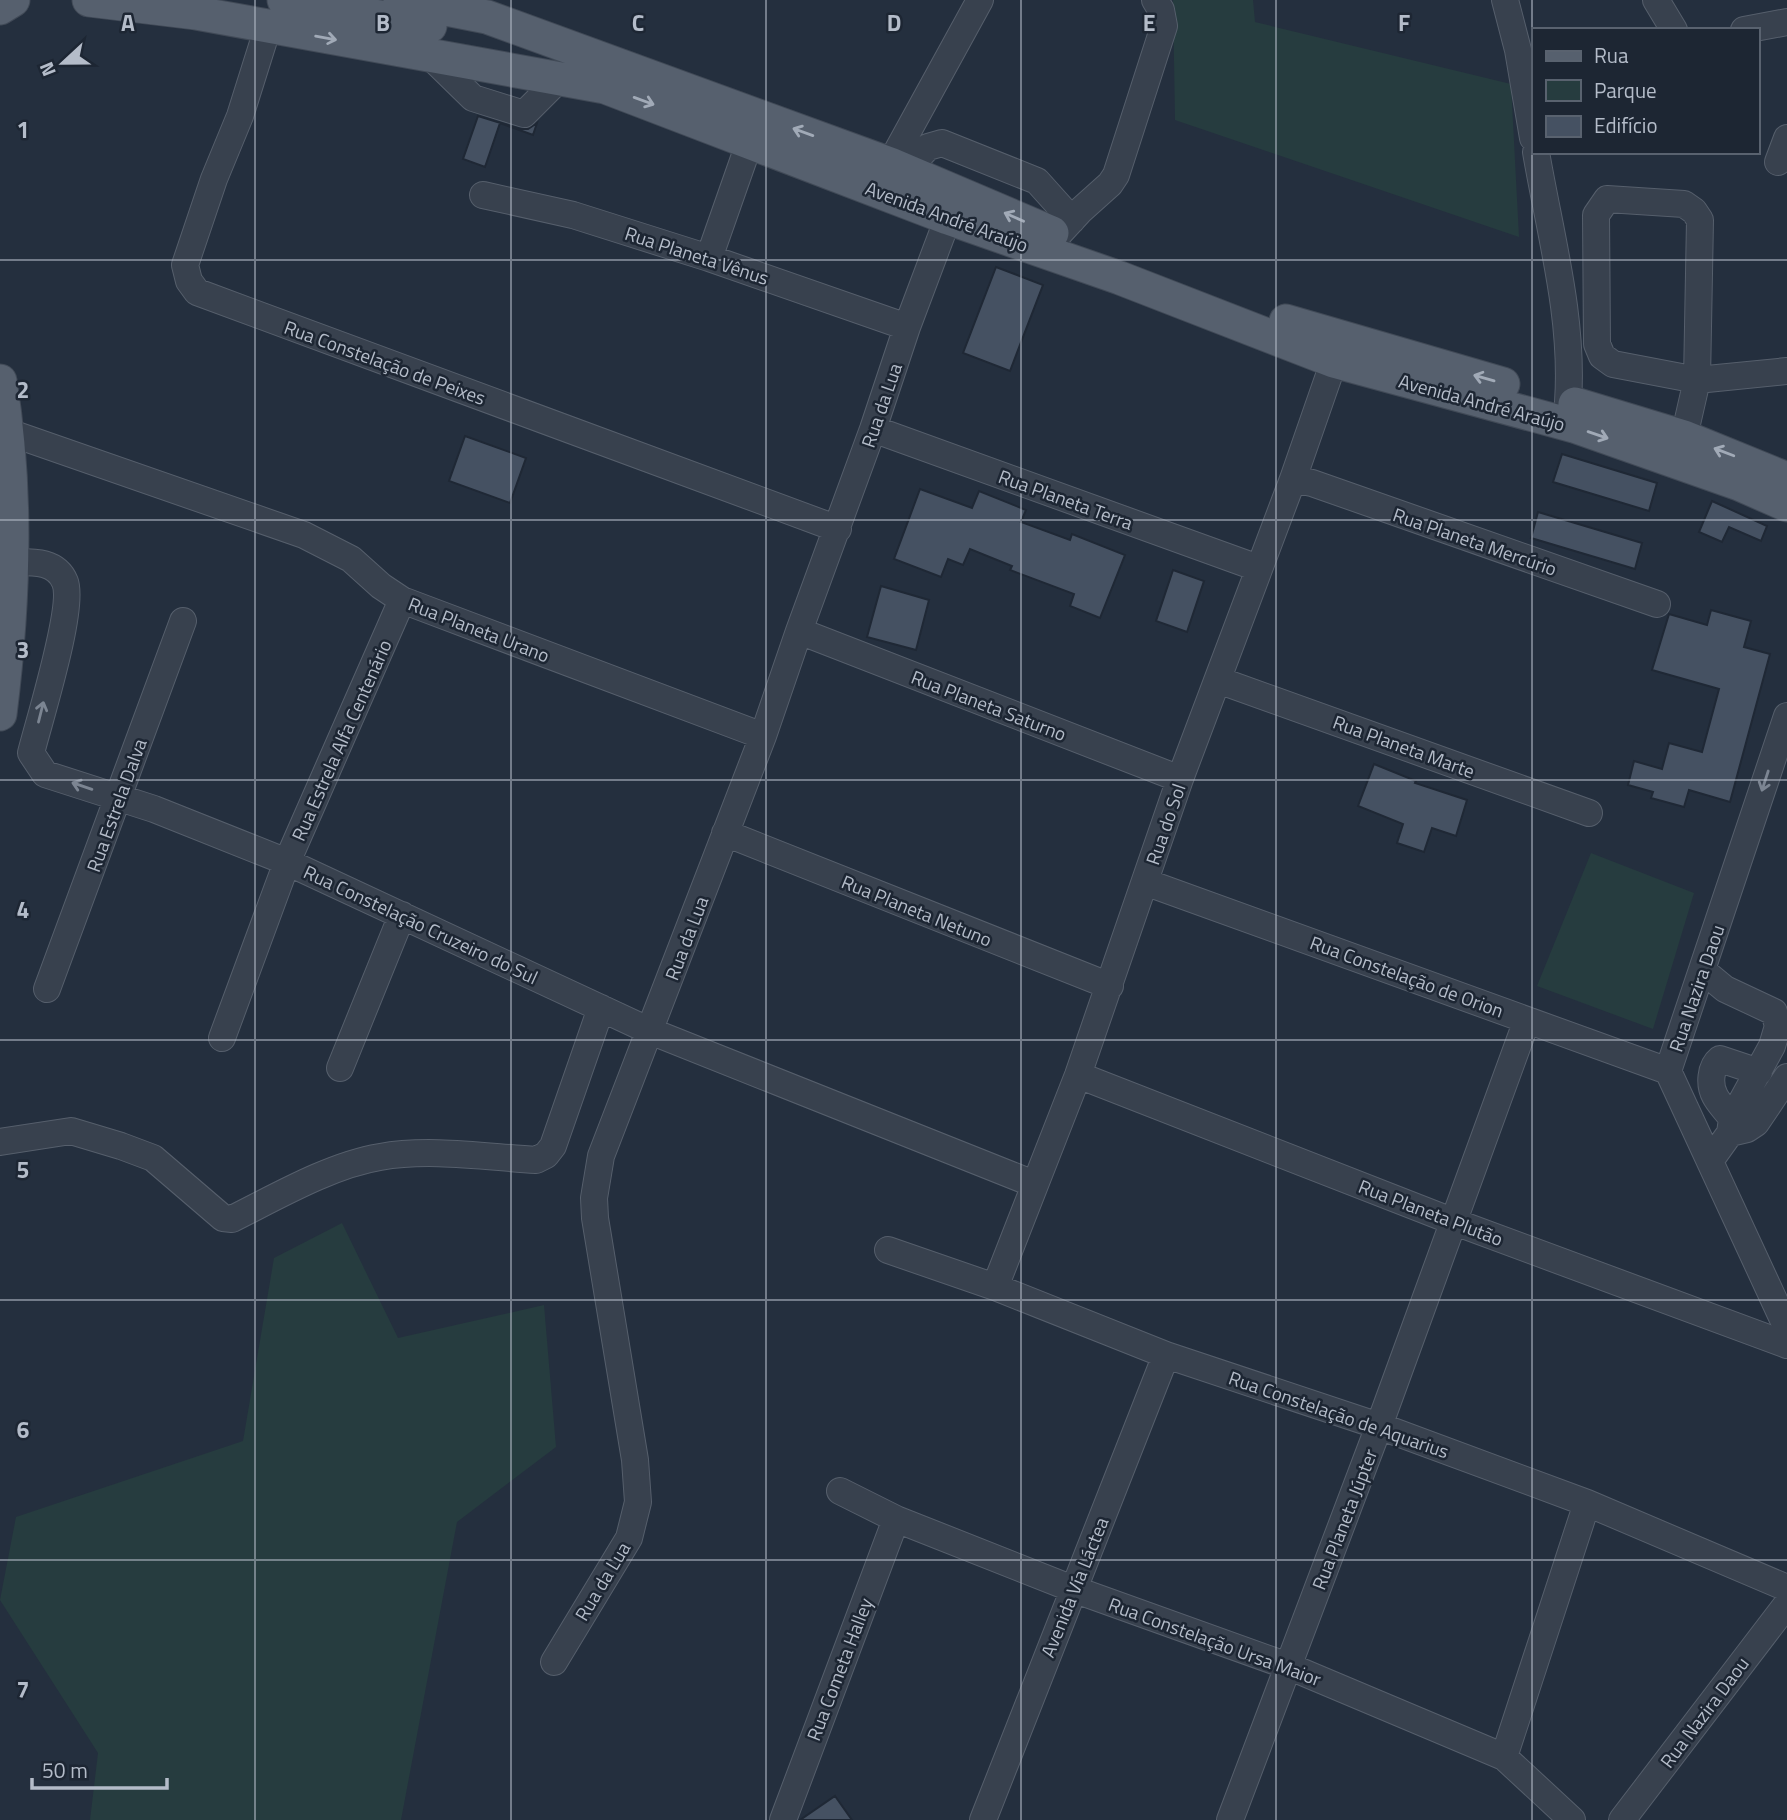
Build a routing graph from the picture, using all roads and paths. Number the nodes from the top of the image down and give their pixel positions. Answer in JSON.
{"nodes":[{"id":1,"x":89,"y":0,"type":"edge"},
{"id":2,"x":400,"y":0,"type":"edge"},
{"id":3,"x":980,"y":0,"type":"edge"},
{"id":4,"x":1155,"y":0,"type":"edge"},
{"id":5,"x":1505,"y":0,"type":"edge"},
{"id":6,"x":1656,"y":0,"type":"edge"},
{"id":7,"x":186,"y":7,"type":"edge"},
{"id":8,"x":491,"y":9,"type":"edge"},
{"id":9,"x":276,"y":14,"type":"edge"},
{"id":10,"x":1787,"y":22,"type":"edge"},
{"id":11,"x":1673,"y":28,"type":"edge"},
{"id":12,"x":1755,"y":28,"type":"edge"},
{"id":13,"x":605,"y":87,"type":"junction"},
{"id":14,"x":1532,"y":132,"type":"edge"},
{"id":15,"x":746,"y":151,"type":"junction"},
{"id":16,"x":1536,"y":154,"type":"edge"},
{"id":17,"x":898,"y":167,"type":"junction"},
{"id":18,"x":483,"y":195,"type":"dead end"},
{"id":19,"x":948,"y":218,"type":"junction"},
{"id":20,"x":1065,"y":228,"type":"junction"},
{"id":21,"x":709,"y":258,"type":"junction"},
{"id":22,"x":907,"y":327,"type":"junction"},
{"id":23,"x":1334,"y":361,"type":"junction"},
{"id":24,"x":1787,"y":371,"type":"edge"},
{"id":25,"x":1697,"y":380,"type":"junction"},
{"id":26,"x":0,"y":381,"type":"edge"},
{"id":27,"x":1568,"y":402,"type":"junction"},
{"id":28,"x":873,"y":429,"type":"junction"},
{"id":29,"x":8,"y":432,"type":"junction"},
{"id":30,"x":1684,"y":437,"type":"junction"},
{"id":31,"x":1293,"y":479,"type":"junction"},
{"id":32,"x":1787,"y":479,"type":"edge"},
{"id":33,"x":1787,"y":505,"type":"edge"},
{"id":34,"x":838,"y":529,"type":"junction"},
{"id":35,"x":12,"y":562,"type":"junction"},
{"id":36,"x":1258,"y":568,"type":"junction"},
{"id":37,"x":402,"y":600,"type":"junction"},
{"id":38,"x":1657,"y":604,"type":"dead end"},
{"id":39,"x":183,"y":621,"type":"dead end"},
{"id":40,"x":799,"y":631,"type":"junction"},
{"id":41,"x":1218,"y":680,"type":"junction"},
{"id":42,"x":0,"y":714,"type":"edge"},
{"id":43,"x":1787,"y":716,"type":"edge"},
{"id":44,"x":763,"y":736,"type":"junction"},
{"id":45,"x":1180,"y":779,"type":"junction"},
{"id":46,"x":119,"y":799,"type":"junction"},
{"id":47,"x":1589,"y":813,"type":"dead end"},
{"id":48,"x":725,"y":833,"type":"junction"},
{"id":49,"x":287,"y":862,"type":"junction"},
{"id":50,"x":1145,"y":882,"type":"junction"},
{"id":51,"x":402,"y":915,"type":"junction"},
{"id":52,"x":1702,"y":970,"type":"junction"},
{"id":53,"x":1110,"y":986,"type":"junction"},
{"id":54,"x":47,"y":989,"type":"dead end"},
{"id":55,"x":601,"y":1008,"type":"junction"},
{"id":56,"x":1527,"y":1020,"type":"junction"},
{"id":57,"x":650,"y":1031,"type":"junction"},
{"id":58,"x":222,"y":1038,"type":"dead end"},
{"id":59,"x":340,"y":1068,"type":"dead end"},
{"id":60,"x":1668,"y":1071,"type":"junction"},
{"id":61,"x":1759,"y":1072,"type":"junction"},
{"id":62,"x":1078,"y":1075,"type":"junction"},
{"id":63,"x":1787,"y":1077,"type":"edge"},
{"id":64,"x":1731,"y":1126,"type":"junction"},
{"id":65,"x":0,"y":1142,"type":"edge"},
{"id":66,"x":1710,"y":1161,"type":"junction"},
{"id":67,"x":1034,"y":1184,"type":"junction"},
{"id":68,"x":1452,"y":1221,"type":"junction"},
{"id":69,"x":888,"y":1250,"type":"dead end"},
{"id":70,"x":996,"y":1287,"type":"junction"},
{"id":71,"x":1787,"y":1328,"type":"edge"},
{"id":72,"x":1787,"y":1345,"type":"edge"},
{"id":73,"x":1166,"y":1355,"type":"junction"},
{"id":74,"x":1379,"y":1426,"type":"junction"},
{"id":75,"x":840,"y":1491,"type":"dead end"},
{"id":76,"x":1587,"y":1503,"type":"junction"},
{"id":77,"x":896,"y":1518,"type":"junction"},
{"id":78,"x":1787,"y":1588,"type":"edge"},
{"id":79,"x":1073,"y":1589,"type":"junction"},
{"id":80,"x":1787,"y":1605,"type":"edge"},
{"id":81,"x":554,"y":1662,"type":"dead end"},
{"id":82,"x":1288,"y":1665,"type":"junction"},
{"id":83,"x":1504,"y":1757,"type":"junction"},
{"id":84,"x":783,"y":1820,"type":"edge"},
{"id":85,"x":983,"y":1820,"type":"edge"},
{"id":86,"x":1230,"y":1820,"type":"edge"},
{"id":87,"x":1572,"y":1820,"type":"edge"},
{"id":88,"x":1622,"y":1820,"type":"edge"}],
"edges":[{"from":1,"to":7,"type":"main road","name":"Avenida André Araújo"},
{"from":2,"to":8,"type":"main road","name":"Avenida André Araújo"},
{"from":3,"to":17,"type":"street"},
{"from":4,"to":20,"type":"street"},
{"from":5,"to":14,"type":"street"},
{"from":6,"to":11,"type":"street"},
{"from":7,"to":9,"type":"main road","name":"Avenida André Araújo"},
{"from":17,"to":8,"type":"main road","name":"Avenida André Araújo","one_way":true},
{"from":9,"to":13,"type":"main road","name":"Avenida André Araújo","one_way":true},
{"from":9,"to":13,"type":"main road"},
{"from":9,"to":34,"type":"street","name":"Rua Constelação de Peixes"},
{"from":10,"to":12,"type":"street"},
{"from":13,"to":15,"type":"main road","name":"Avenida André Araújo","one_way":true},
{"from":15,"to":19,"type":"main road","name":"Avenida André Araújo"},
{"from":15,"to":21,"type":"street"},
{"from":16,"to":27,"type":"street"},
{"from":17,"to":20,"type":"main road","name":"Avenida André Araújo"},
{"from":18,"to":21,"type":"street","name":"Rua Planeta Vênus"},
{"from":19,"to":22,"type":"street","name":"Rua da Lua"},
{"from":19,"to":23,"type":"main road","name":"Avenida André Araújo"},
{"from":27,"to":20,"type":"main road","name":"Avenida André Araújo","one_way":true},
{"from":21,"to":22,"type":"street","name":"Rua Planeta Vênus"},
{"from":22,"to":28,"type":"street","name":"Rua da Lua"},
{"from":23,"to":31,"type":"street","name":"Rua do Sol"},
{"from":23,"to":33,"type":"main road","name":"Avenida André Araújo","one_way":true},
{"from":24,"to":25,"type":"street"},
{"from":25,"to":25,"type":"street"},
{"from":25,"to":30,"type":"street"},
{"from":26,"to":29,"type":"main road"},
{"from":27,"to":30,"type":"main road","name":"Avenida André Araújo"},
{"from":28,"to":34,"type":"street","name":"Rua da Lua"},
{"from":28,"to":36,"type":"street","name":"Rua Planeta Terra"},
{"from":29,"to":35,"type":"main road"},
{"from":29,"to":37,"type":"street","name":"Rua Planeta Urano"},
{"from":32,"to":30,"type":"main road","name":"Avenida André Araújo","one_way":true},
{"from":31,"to":36,"type":"street","name":"Rua do Sol"},
{"from":31,"to":38,"type":"street","name":"Rua Planeta Mercúrio"},
{"from":34,"to":40,"type":"street","name":"Rua da Lua"},
{"from":35,"to":42,"type":"main road"},
{"from":46,"to":35,"type":"street","name":"Rua Constelação Cruzeiro do Sul","one_way":true},
{"from":36,"to":41,"type":"street","name":"Rua do Sol"},
{"from":37,"to":44,"type":"street","name":"Rua Planeta Urano"},
{"from":37,"to":49,"type":"street","name":"Rua Estrela Alfa Centenário"},
{"from":39,"to":46,"type":"street","name":"Rua Estrela Dalva"},
{"from":40,"to":44,"type":"street","name":"Rua da Lua"},
{"from":40,"to":45,"type":"street","name":"Rua Planeta Saturno"},
{"from":41,"to":45,"type":"street","name":"Rua do Sol"},
{"from":41,"to":47,"type":"street","name":"Rua Planeta Marte"},
{"from":43,"to":52,"type":"street","name":"Rua Nazira Daou","one_way":true},
{"from":44,"to":48,"type":"street","name":"Rua da Lua"},
{"from":45,"to":50,"type":"street","name":"Rua do Sol"},
{"from":46,"to":49,"type":"street","name":"Rua Constelação Cruzeiro do Sul"},
{"from":46,"to":54,"type":"street","name":"Rua Estrela Dalva"},
{"from":48,"to":53,"type":"street","name":"Rua Planeta Netuno"},
{"from":48,"to":57,"type":"street","name":"Rua da Lua"},
{"from":49,"to":51,"type":"street","name":"Rua Constelação Cruzeiro do Sul"},
{"from":49,"to":58,"type":"street","name":"Rua Estrela Alfa Centenário"},
{"from":50,"to":53,"type":"street","name":"Rua do Sol"},
{"from":50,"to":56,"type":"street","name":"Rua Constelação de Orion"},
{"from":51,"to":55,"type":"street","name":"Rua Constelação Cruzeiro do Sul"},
{"from":51,"to":59,"type":"street"},
{"from":52,"to":60,"type":"street","name":"Rua Nazira Daou"},
{"from":52,"to":61,"type":"street"},
{"from":53,"to":62,"type":"street","name":"Rua do Sol"},
{"from":55,"to":57,"type":"street","name":"Rua Constelação Cruzeiro do Sul"},
{"from":55,"to":65,"type":"street"},
{"from":56,"to":60,"type":"street","name":"Rua Constelação de Orion"},
{"from":56,"to":68,"type":"street","name":"Rua Planeta Júpter"},
{"from":57,"to":67,"type":"street","name":"Rua Constelação Cruzeiro do Sul"},
{"from":57,"to":81,"type":"street","name":"Rua da Lua"},
{"from":60,"to":66,"type":"street","name":"Rua Nazira Daou"},
{"from":61,"to":64,"type":"street"},
{"from":61,"to":64,"type":"street"},
{"from":62,"to":67,"type":"street","name":"Rua do Sol"},
{"from":62,"to":68,"type":"street","name":"Rua Planeta Plutão"},
{"from":63,"to":64,"type":"street"},
{"from":64,"to":66,"type":"street"},
{"from":66,"to":71,"type":"street","name":"Rua Nazira Daou"},
{"from":67,"to":70,"type":"street","name":"Rua do Sol"},
{"from":68,"to":72,"type":"street","name":"Rua Planeta Plutão"},
{"from":68,"to":74,"type":"street","name":"Rua Planeta Júpter"},
{"from":69,"to":70,"type":"street","name":"Rua Constelação de Aquarius"},
{"from":70,"to":73,"type":"street","name":"Rua Constelação de Aquarius"},
{"from":73,"to":74,"type":"street","name":"Rua Constelação de Aquarius"},
{"from":73,"to":79,"type":"street","name":"Avenida Vía Láctea"},
{"from":74,"to":76,"type":"street","name":"Rua Constelação de Aquarius"},
{"from":74,"to":82,"type":"street","name":"Rua Planeta Júpter"},
{"from":75,"to":77,"type":"street","name":"Rua Constelação Ursa Maior"},
{"from":76,"to":78,"type":"street","name":"Rua Constelação de Aquarius"},
{"from":76,"to":83,"type":"street"},
{"from":77,"to":79,"type":"street","name":"Rua Constelação Ursa Maior"},
{"from":77,"to":84,"type":"street","name":"Rua Cometa Halley"},
{"from":79,"to":82,"type":"street","name":"Rua Constelação Ursa Maior"},
{"from":79,"to":85,"type":"street","name":"Avenida Vía Láctea"},
{"from":80,"to":88,"type":"street","name":"Rua Nazira Daou"},
{"from":82,"to":83,"type":"street","name":"Rua Constelação Ursa Maior"},
{"from":82,"to":86,"type":"street","name":"Rua Planeta Júpter"},
{"from":83,"to":87,"type":"street","name":"Rua Constelação Ursa Maior"}]}
